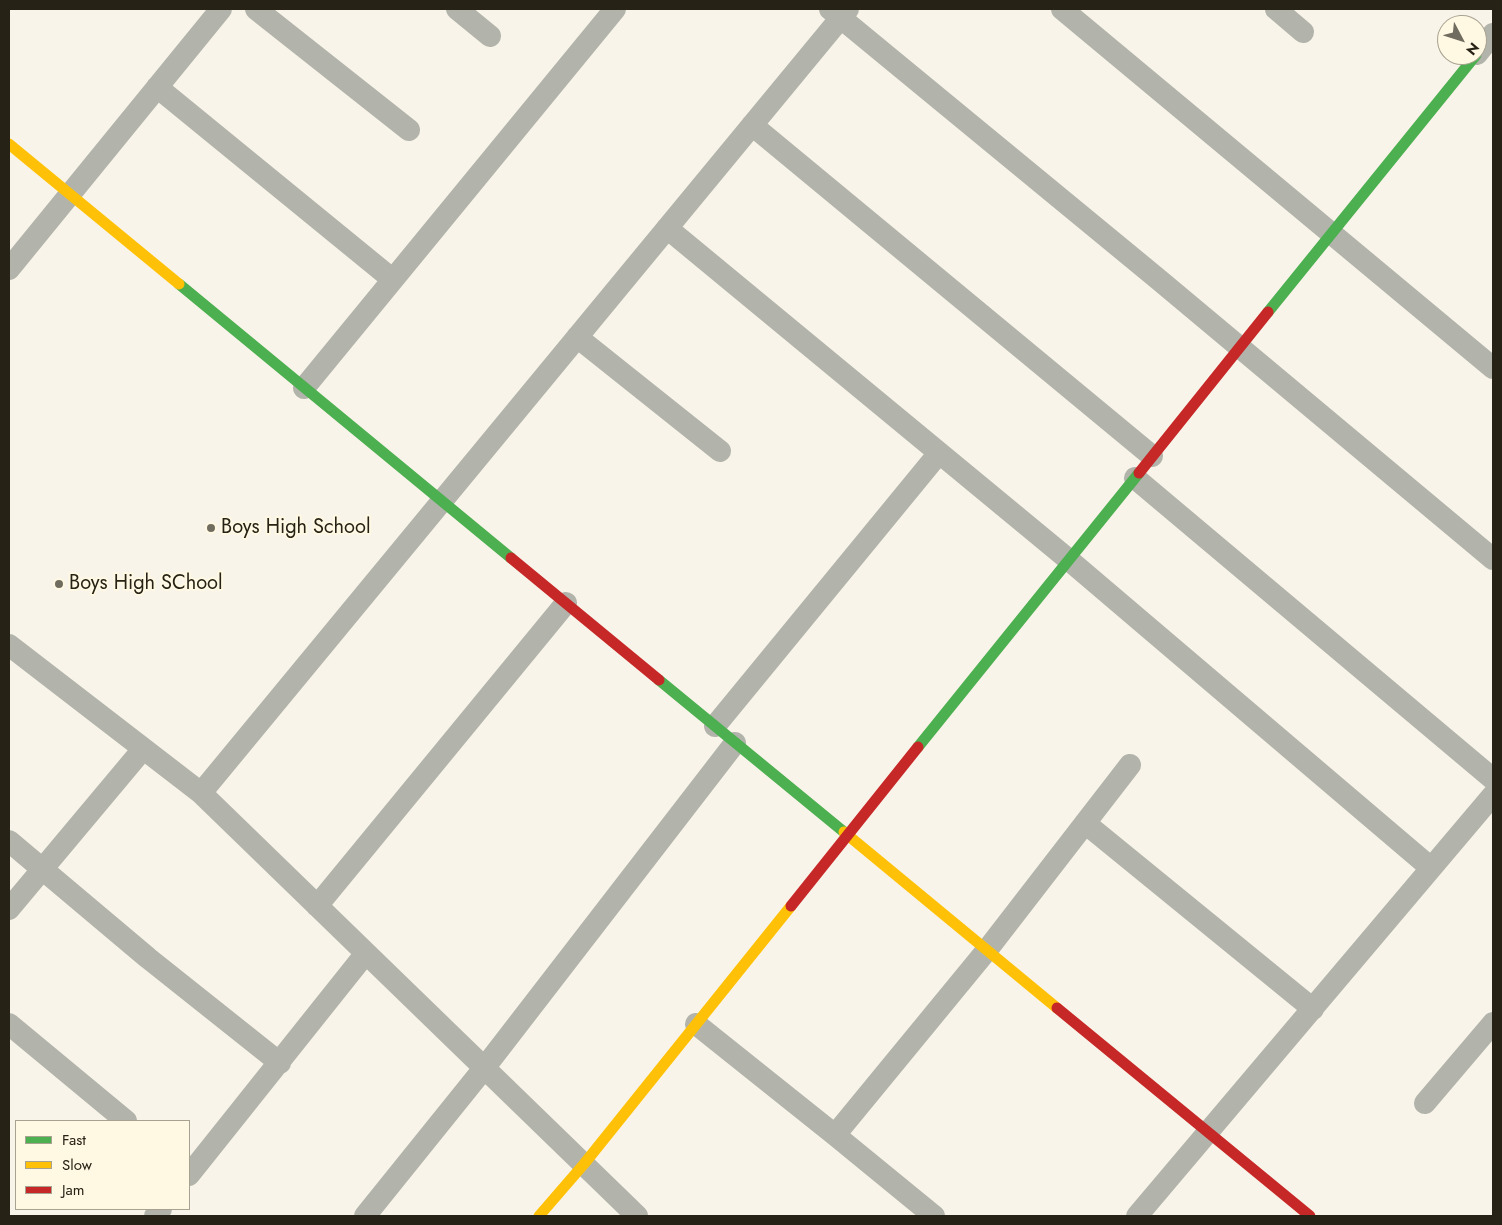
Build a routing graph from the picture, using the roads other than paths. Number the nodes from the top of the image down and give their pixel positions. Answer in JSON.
{"nodes":[{"id":1,"x":221,"y":9,"type":"edge"},
{"id":2,"x":256,"y":9,"type":"edge"},
{"id":3,"x":457,"y":9,"type":"edge"},
{"id":4,"x":615,"y":9,"type":"edge"},
{"id":5,"x":1062,"y":9,"type":"edge"},
{"id":6,"x":1276,"y":9,"type":"edge"},
{"id":7,"x":839,"y":12,"type":"edge"},
{"id":8,"x":1303,"y":32,"type":"dead end"},
{"id":9,"x":490,"y":36,"type":"dead end"},
{"id":10,"x":1469,"y":65,"type":"edge"},
{"id":11,"x":157,"y":87,"type":"junction"},
{"id":12,"x":752,"y":124,"type":"junction"},
{"id":13,"x":409,"y":130,"type":"dead end"},
{"id":14,"x":9,"y":144,"type":"edge"},
{"id":15,"x":70,"y":194,"type":"junction"},
{"id":16,"x":666,"y":228,"type":"junction"},
{"id":17,"x":1331,"y":234,"type":"junction"},
{"id":18,"x":9,"y":269,"type":"edge"},
{"id":19,"x":392,"y":280,"type":"junction"},
{"id":20,"x":577,"y":337,"type":"junction"},
{"id":21,"x":1240,"y":347,"type":"junction"},
{"id":22,"x":1493,"y":368,"type":"edge"},
{"id":23,"x":304,"y":388,"type":"junction"},
{"id":24,"x":720,"y":451,"type":"dead end"},
{"id":25,"x":939,"y":453,"type":"junction"},
{"id":26,"x":1152,"y":456,"type":"junction"},
{"id":27,"x":1135,"y":478,"type":"junction"},
{"id":28,"x":442,"y":501,"type":"junction"},
{"id":29,"x":1493,"y":559,"type":"edge"},
{"id":30,"x":1069,"y":560,"type":"junction"},
{"id":31,"x":566,"y":603,"type":"junction"},
{"id":32,"x":9,"y":645,"type":"edge"},
{"id":33,"x":715,"y":726,"type":"junction"},
{"id":34,"x":735,"y":743,"type":"junction"},
{"id":35,"x":143,"y":749,"type":"junction"},
{"id":36,"x":1130,"y":765,"type":"dead end"},
{"id":37,"x":1493,"y":779,"type":"edge"},
{"id":38,"x":201,"y":793,"type":"junction"},
{"id":39,"x":1493,"y":795,"type":"edge"},
{"id":40,"x":1086,"y":823,"type":"junction"},
{"id":41,"x":847,"y":835,"type":"junction"},
{"id":42,"x":9,"y":842,"type":"edge"},
{"id":43,"x":1431,"y":868,"type":"junction"},
{"id":44,"x":43,"y":870,"type":"junction"},
{"id":45,"x":317,"y":906,"type":"junction"},
{"id":46,"x":9,"y":909,"type":"edge"},
{"id":47,"x":987,"y":950,"type":"junction"},
{"id":48,"x":366,"y":953,"type":"junction"},
{"id":49,"x":1313,"y":1009,"type":"junction"},
{"id":50,"x":1493,"y":1023,"type":"edge"},
{"id":51,"x":9,"y":1024,"type":"edge"},
{"id":52,"x":696,"y":1024,"type":"junction"},
{"id":53,"x":280,"y":1062,"type":"junction"},
{"id":54,"x":485,"y":1067,"type":"junction"},
{"id":55,"x":1425,"y":1103,"type":"dead end"},
{"id":56,"x":125,"y":1120,"type":"edge"},
{"id":57,"x":1208,"y":1132,"type":"junction"},
{"id":58,"x":835,"y":1135,"type":"junction"},
{"id":59,"x":584,"y":1164,"type":"junction"},
{"id":60,"x":190,"y":1173,"type":"edge"},
{"id":61,"x":365,"y":1216,"type":"edge"},
{"id":62,"x":540,"y":1216,"type":"edge"},
{"id":63,"x":637,"y":1216,"type":"edge"},
{"id":64,"x":934,"y":1216,"type":"edge"},
{"id":65,"x":1137,"y":1216,"type":"edge"},
{"id":66,"x":1310,"y":1216,"type":"edge"}],
"edges":[{"from":1,"to":11,"type":"street"},
{"from":2,"to":13,"type":"street"},
{"from":3,"to":9,"type":"street"},
{"from":4,"to":19,"type":"street"},
{"from":5,"to":17,"type":"street"},
{"from":6,"to":8,"type":"street"},
{"from":7,"to":12,"type":"street"},
{"from":7,"to":21,"type":"street"},
{"from":10,"to":17,"type":"street"},
{"from":11,"to":15,"type":"street"},
{"from":11,"to":19,"type":"street"},
{"from":12,"to":16,"type":"street"},
{"from":12,"to":26,"type":"street"},
{"from":14,"to":15,"type":"street"},
{"from":15,"to":18,"type":"street"},
{"from":15,"to":23,"type":"street"},
{"from":16,"to":20,"type":"street"},
{"from":16,"to":25,"type":"street"},
{"from":17,"to":21,"type":"street"},
{"from":17,"to":22,"type":"street"},
{"from":19,"to":23,"type":"street"},
{"from":20,"to":24,"type":"street"},
{"from":20,"to":28,"type":"street"},
{"from":21,"to":26,"type":"street"},
{"from":21,"to":29,"type":"street"},
{"from":23,"to":28,"type":"street"},
{"from":25,"to":30,"type":"street"},
{"from":25,"to":33,"type":"street"},
{"from":26,"to":27,"type":"street"},
{"from":27,"to":30,"type":"street"},
{"from":27,"to":37,"type":"street"},
{"from":28,"to":31,"type":"street"},
{"from":28,"to":38,"type":"street"},
{"from":30,"to":41,"type":"street"},
{"from":30,"to":43,"type":"street"},
{"from":31,"to":33,"type":"street"},
{"from":31,"to":45,"type":"street"},
{"from":32,"to":35,"type":"street"},
{"from":33,"to":34,"type":"street"},
{"from":34,"to":41,"type":"street"},
{"from":34,"to":54,"type":"street"},
{"from":35,"to":38,"type":"street"},
{"from":35,"to":44,"type":"street"},
{"from":36,"to":40,"type":"street"},
{"from":38,"to":45,"type":"street"},
{"from":39,"to":43,"type":"street"},
{"from":40,"to":47,"type":"street"},
{"from":40,"to":49,"type":"street"},
{"from":41,"to":47,"type":"street"},
{"from":41,"to":52,"type":"street"},
{"from":42,"to":44,"type":"street"},
{"from":43,"to":49,"type":"street"},
{"from":44,"to":46,"type":"street"},
{"from":44,"to":53,"type":"street"},
{"from":45,"to":48,"type":"street"},
{"from":47,"to":57,"type":"street"},
{"from":47,"to":58,"type":"street"},
{"from":48,"to":53,"type":"street"},
{"from":48,"to":54,"type":"street"},
{"from":49,"to":57,"type":"street"},
{"from":50,"to":55,"type":"street"},
{"from":51,"to":56,"type":"street"},
{"from":52,"to":58,"type":"street"},
{"from":52,"to":59,"type":"street"},
{"from":53,"to":60,"type":"street"},
{"from":54,"to":59,"type":"street"},
{"from":54,"to":61,"type":"street"},
{"from":57,"to":65,"type":"street"},
{"from":57,"to":66,"type":"street"},
{"from":58,"to":64,"type":"street"},
{"from":59,"to":62,"type":"street"},
{"from":59,"to":63,"type":"street"}]}
